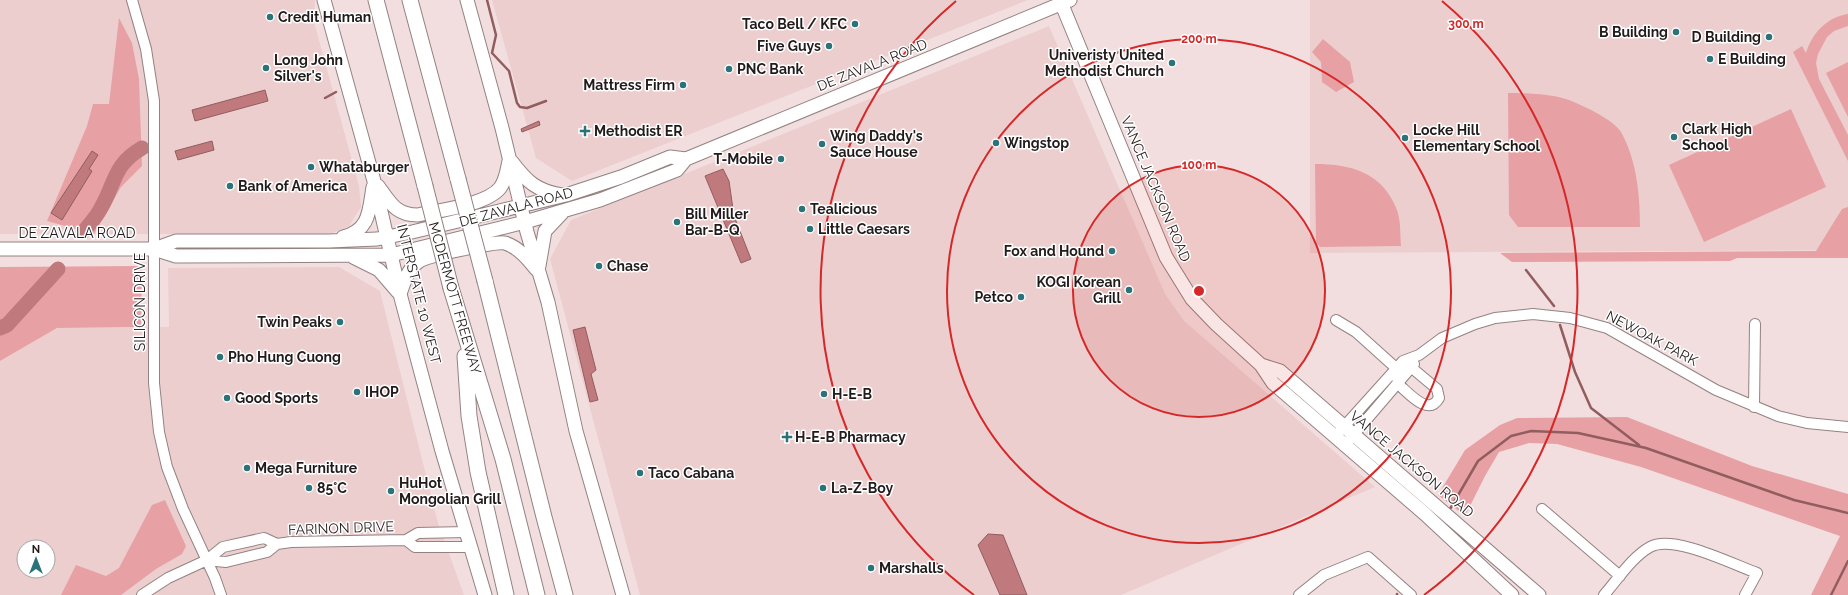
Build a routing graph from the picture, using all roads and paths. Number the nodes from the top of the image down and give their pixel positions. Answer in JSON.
{"nodes":[{"id":1,"x":132,"y":0,"type":"edge"},
{"id":2,"x":324,"y":0,"type":"edge"},
{"id":3,"x":376,"y":0,"type":"edge"},
{"id":4,"x":410,"y":0,"type":"edge"},
{"id":5,"x":419,"y":0,"type":"edge"},
{"id":6,"x":467,"y":0,"type":"edge"},
{"id":7,"x":1064,"y":1,"type":"edge"},
{"id":8,"x":437,"y":103,"type":"junction"},
{"id":9,"x":509,"y":159,"type":"junction"},
{"id":10,"x":686,"y":159,"type":"junction"},
{"id":11,"x":374,"y":181,"type":"junction"},
{"id":12,"x":566,"y":195,"type":"junction"},
{"id":13,"x":521,"y":206,"type":"junction"},
{"id":14,"x":565,"y":211,"type":"junction"},
{"id":15,"x":525,"y":222,"type":"junction"},
{"id":16,"x":387,"y":237,"type":"junction"},
{"id":17,"x":329,"y":241,"type":"junction"},
{"id":18,"x":0,"y":249,"type":"edge"},
{"id":19,"x":154,"y":249,"type":"junction"},
{"id":20,"x":350,"y":255,"type":"junction"},
{"id":21,"x":391,"y":255,"type":"junction"},
{"id":22,"x":538,"y":272,"type":"junction"},
{"id":23,"x":400,"y":294,"type":"junction"},
{"id":24,"x":1336,"y":320,"type":"dead end"},
{"id":25,"x":1755,"y":324,"type":"dead end"},
{"id":26,"x":463,"y":330,"type":"junction"},
{"id":27,"x":1419,"y":355,"type":"junction"},
{"id":28,"x":1261,"y":365,"type":"junction"},
{"id":29,"x":1396,"y":368,"type":"junction"},
{"id":30,"x":1412,"y":368,"type":"junction"},
{"id":31,"x":1398,"y":384,"type":"junction"},
{"id":32,"x":1754,"y":407,"type":"junction"},
{"id":33,"x":1344,"y":427,"type":"junction"},
{"id":34,"x":1848,"y":427,"type":"edge"},
{"id":35,"x":1354,"y":436,"type":"junction"},
{"id":36,"x":1340,"y":442,"type":"junction"},
{"id":37,"x":1542,"y":509,"type":"dead end"},
{"id":38,"x":544,"y":517,"type":"junction"},
{"id":39,"x":466,"y":532,"type":"junction"},
{"id":40,"x":406,"y":540,"type":"junction"},
{"id":41,"x":277,"y":544,"type":"junction"},
{"id":42,"x":470,"y":547,"type":"junction"},
{"id":43,"x":207,"y":560,"type":"junction"},
{"id":44,"x":1620,"y":576,"type":"junction"},
{"id":45,"x":142,"y":595,"type":"edge"},
{"id":46,"x":221,"y":595,"type":"edge"},
{"id":47,"x":485,"y":595,"type":"edge"},
{"id":48,"x":506,"y":595,"type":"edge"},
{"id":49,"x":537,"y":595,"type":"edge"},
{"id":50,"x":565,"y":595,"type":"edge"},
{"id":51,"x":576,"y":595,"type":"edge"},
{"id":52,"x":623,"y":595,"type":"edge"},
{"id":53,"x":1299,"y":595,"type":"edge"},
{"id":54,"x":1411,"y":595,"type":"edge"},
{"id":55,"x":1512,"y":595,"type":"edge"},
{"id":56,"x":1539,"y":595,"type":"edge"},
{"id":57,"x":1604,"y":595,"type":"edge"},
{"id":58,"x":1745,"y":595,"type":"edge"}],
"edges":[{"from":1,"to":19,"type":"street","name":"SILICON DRIVE"},
{"from":2,"to":11,"type":"main road","name":"INTERSTATE 10 WEST"},
{"from":3,"to":26,"type":"highway","name":"MCDERMOTT FREEWAY","bridge":true},
{"from":4,"to":8,"type":"highway"},
{"from":5,"to":8,"type":"highway"},
{"from":6,"to":9,"type":"main road"},
{"from":7,"to":10,"type":"main road","name":"DE ZAVALA ROAD"},
{"from":7,"to":28,"type":"main road","name":"VANCE JACKSON ROAD"},
{"from":8,"to":38,"type":"highway","bridge":true},
{"from":9,"to":11,"type":"main road"},
{"from":9,"to":12,"type":"main road"},
{"from":9,"to":13,"type":"main road"},
{"from":10,"to":12,"type":"main road","name":"DE ZAVALA ROAD"},
{"from":10,"to":14,"type":"main road","name":"DE ZAVALA ROAD"},
{"from":11,"to":16,"type":"main road","name":"INTERSTATE 10 WEST"},
{"from":11,"to":17,"type":"main road"},
{"from":12,"to":13,"type":"main road","name":"DE ZAVALA ROAD"},
{"from":13,"to":15,"type":"main road"},
{"from":13,"to":16,"type":"main road","name":"DE ZAVALA ROAD"},
{"from":14,"to":15,"type":"main road","name":"DE ZAVALA ROAD"},
{"from":14,"to":22,"type":"main road"},
{"from":15,"to":21,"type":"main road","name":"DE ZAVALA ROAD"},
{"from":15,"to":22,"type":"main road"},
{"from":16,"to":17,"type":"main road","name":"DE ZAVALA ROAD"},
{"from":16,"to":21,"type":"main road","name":"INTERSTATE 10 WEST"},
{"from":17,"to":19,"type":"main road","name":"DE ZAVALA ROAD"},
{"from":18,"to":19,"type":"main road","name":"DE ZAVALA ROAD"},
{"from":19,"to":20,"type":"main road","name":"DE ZAVALA ROAD"},
{"from":19,"to":43,"type":"street","name":"SILICON DRIVE"},
{"from":20,"to":21,"type":"main road","name":"DE ZAVALA ROAD"},
{"from":20,"to":23,"type":"main road"},
{"from":21,"to":23,"type":"main road","name":"INTERSTATE 10 WEST"},
{"from":22,"to":23,"type":"main road"},
{"from":22,"to":52,"type":"main road"},
{"from":23,"to":39,"type":"main road","name":"INTERSTATE 10 WEST"},
{"from":24,"to":29,"type":"street"},
{"from":25,"to":32,"type":"street"},
{"from":26,"to":48,"type":"highway"},
{"from":26,"to":49,"type":"highway","name":"MCDERMOTT FREEWAY"},
{"from":27,"to":29,"type":"street","name":"NEWOAK PARK"},
{"from":27,"to":30,"type":"street","name":"NEWOAK PARK"},
{"from":27,"to":32,"type":"street","name":"NEWOAK PARK"},
{"from":28,"to":33,"type":"main road","name":"VANCE JACKSON ROAD"},
{"from":28,"to":36,"type":"main road","name":"VANCE JACKSON ROAD"},
{"from":29,"to":30,"type":"street"},
{"from":29,"to":31,"type":"street"},
{"from":29,"to":33,"type":"street","name":"NEWOAK PARK"},
{"from":30,"to":31,"type":"street","name":"NEWOAK PARK"},
{"from":30,"to":31,"type":"street"},
{"from":31,"to":35,"type":"street","name":"NEWOAK PARK"},
{"from":32,"to":34,"type":"street","name":"NEWOAK PARK"},
{"from":33,"to":35,"type":"main road","name":"VANCE JACKSON ROAD"},
{"from":33,"to":36,"type":"street","name":"NEWOAK PARK"},
{"from":35,"to":36,"type":"street","name":"NEWOAK PARK"},
{"from":35,"to":56,"type":"main road","name":"VANCE JACKSON ROAD"},
{"from":36,"to":55,"type":"main road","name":"VANCE JACKSON ROAD"},
{"from":37,"to":44,"type":"street"},
{"from":38,"to":50,"type":"highway"},
{"from":38,"to":51,"type":"highway"},
{"from":39,"to":40,"type":"street","name":"FARINON DRIVE"},
{"from":39,"to":42,"type":"main road","name":"INTERSTATE 10 WEST"},
{"from":40,"to":41,"type":"street","name":"FARINON DRIVE"},
{"from":40,"to":42,"type":"street","name":"FARINON DRIVE"},
{"from":41,"to":43,"type":"street","name":"FARINON DRIVE"},
{"from":41,"to":43,"type":"street","name":"FARINON DRIVE"},
{"from":42,"to":47,"type":"main road","name":"INTERSTATE 10 WEST"},
{"from":43,"to":45,"type":"street","name":"FARINON DRIVE"},
{"from":43,"to":46,"type":"street","name":"SILICON DRIVE"},
{"from":44,"to":57,"type":"street"},
{"from":44,"to":58,"type":"street"},
{"from":53,"to":54,"type":"street"}]}
